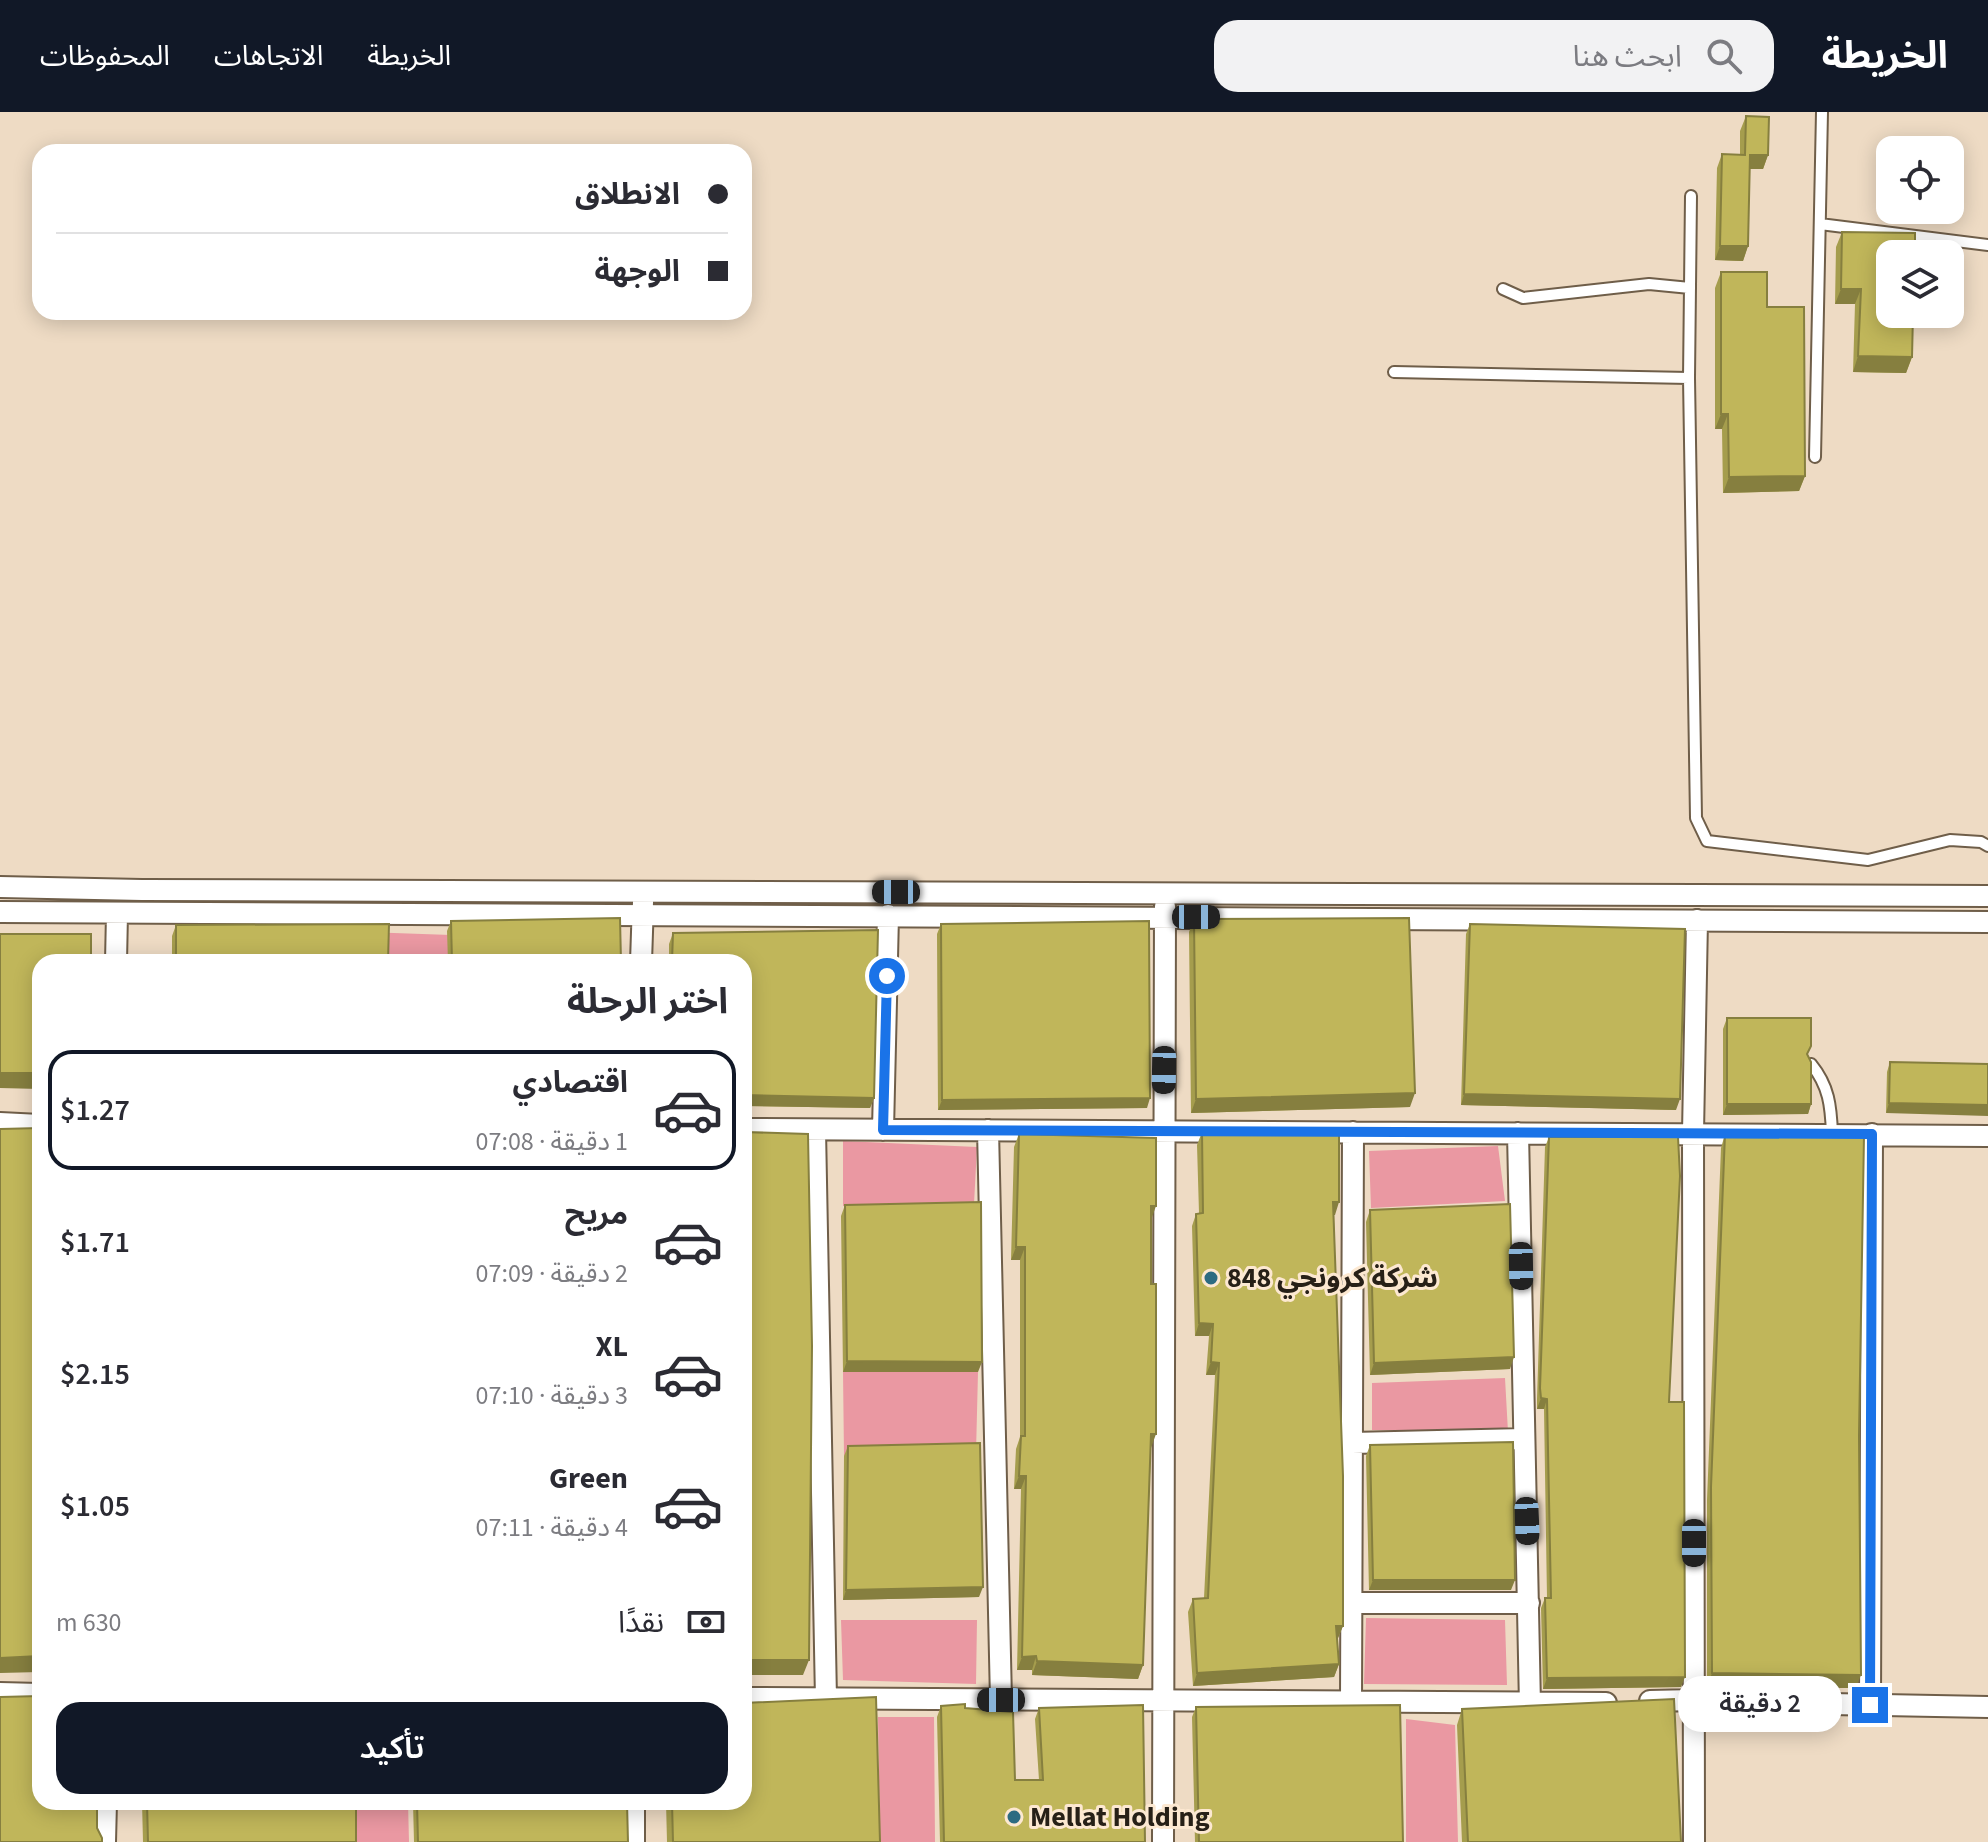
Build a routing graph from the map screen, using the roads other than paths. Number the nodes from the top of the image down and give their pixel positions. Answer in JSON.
{"nodes":[{"id":1,"x":1822,"y":112,"type":"edge"},
{"id":2,"x":1691,"y":196,"type":"dead end"},
{"id":3,"x":1820,"y":224,"type":"junction"},
{"id":4,"x":1988,"y":245,"type":"edge"},
{"id":5,"x":1690,"y":288,"type":"junction"},
{"id":6,"x":1503,"y":289,"type":"dead end"},
{"id":7,"x":1394,"y":372,"type":"dead end"},
{"id":8,"x":1689,"y":378,"type":"junction"},
{"id":9,"x":1815,"y":457,"type":"dead end"},
{"id":10,"x":1988,"y":846,"type":"edge"},
{"id":11,"x":0,"y":887,"type":"edge"},
{"id":12,"x":358,"y":891,"type":"junction"},
{"id":13,"x":644,"y":892,"type":"junction"},
{"id":14,"x":1165,"y":893,"type":"junction"},
{"id":15,"x":1988,"y":896,"type":"edge"},
{"id":16,"x":1753,"y":897,"type":"junction"},
{"id":17,"x":0,"y":912,"type":"edge"},
{"id":18,"x":117,"y":913,"type":"junction"},
{"id":19,"x":359,"y":914,"type":"junction"},
{"id":20,"x":643,"y":914,"type":"junction"},
{"id":21,"x":888,"y":915,"type":"junction"},
{"id":22,"x":1165,"y":917,"type":"junction"},
{"id":23,"x":1697,"y":920,"type":"junction"},
{"id":24,"x":1753,"y":920,"type":"junction"},
{"id":25,"x":1988,"y":922,"type":"edge"},
{"id":26,"x":116,"y":954,"type":"edge"},
{"id":27,"x":641,"y":954,"type":"edge"},
{"id":28,"x":1811,"y":1064,"type":"edge"},
{"id":29,"x":0,"y":1123,"type":"edge"},
{"id":30,"x":32,"y":1125,"type":"edge"},
{"id":31,"x":752,"y":1129,"type":"edge"},
{"id":32,"x":815,"y":1130,"type":"junction"},
{"id":33,"x":883,"y":1130,"type":"junction"},
{"id":34,"x":988,"y":1130,"type":"junction"},
{"id":35,"x":1163,"y":1131,"type":"junction"},
{"id":36,"x":1353,"y":1132,"type":"junction"},
{"id":37,"x":1518,"y":1133,"type":"junction"},
{"id":38,"x":1693,"y":1133,"type":"junction"},
{"id":39,"x":1832,"y":1134,"type":"junction"},
{"id":40,"x":1872,"y":1134,"type":"junction"},
{"id":41,"x":1988,"y":1136,"type":"edge"},
{"id":42,"x":1524,"y":1439,"type":"junction"},
{"id":43,"x":1352,"y":1443,"type":"junction"},
{"id":44,"x":1352,"y":1603,"type":"junction"},
{"id":45,"x":1529,"y":1603,"type":"junction"},
{"id":46,"x":0,"y":1693,"type":"edge"},
{"id":47,"x":32,"y":1694,"type":"edge"},
{"id":48,"x":752,"y":1698,"type":"edge"},
{"id":49,"x":1165,"y":1698,"type":"junction"},
{"id":50,"x":826,"y":1699,"type":"junction"},
{"id":51,"x":1001,"y":1700,"type":"junction"},
{"id":52,"x":1694,"y":1700,"type":"junction"},
{"id":53,"x":1351,"y":1702,"type":"junction"},
{"id":54,"x":1778,"y":1703,"type":"dead end"},
{"id":55,"x":1530,"y":1705,"type":"junction"},
{"id":56,"x":1870,"y":1705,"type":"junction"},
{"id":57,"x":1988,"y":1707,"type":"edge"},
{"id":58,"x":106,"y":1810,"type":"edge"},
{"id":59,"x":634,"y":1810,"type":"edge"},
{"id":60,"x":105,"y":1842,"type":"edge"},
{"id":61,"x":634,"y":1842,"type":"edge"},
{"id":62,"x":1163,"y":1842,"type":"edge"},
{"id":63,"x":1694,"y":1842,"type":"edge"}],
"edges":[{"from":1,"to":3,"type":"lane"},
{"from":2,"to":5,"type":"lane"},
{"from":3,"to":4,"type":"lane"},
{"from":3,"to":9,"type":"lane"},
{"from":5,"to":6,"type":"lane"},
{"from":5,"to":8,"type":"lane"},
{"from":7,"to":8,"type":"lane"},
{"from":8,"to":10,"type":"lane"},
{"from":11,"to":12,"type":"street"},
{"from":12,"to":13,"type":"street"},
{"from":12,"to":19,"type":"street"},
{"from":13,"to":14,"type":"street"},
{"from":13,"to":20,"type":"street"},
{"from":14,"to":16,"type":"street"},
{"from":14,"to":22,"type":"street"},
{"from":15,"to":16,"type":"street"},
{"from":16,"to":24,"type":"street"},
{"from":17,"to":18,"type":"street"},
{"from":18,"to":19,"type":"street"},
{"from":18,"to":26,"type":"street"},
{"from":19,"to":20,"type":"street"},
{"from":20,"to":21,"type":"street"},
{"from":20,"to":27,"type":"street"},
{"from":21,"to":22,"type":"street"},
{"from":21,"to":33,"type":"street"},
{"from":22,"to":23,"type":"street"},
{"from":22,"to":35,"type":"street"},
{"from":23,"to":24,"type":"street"},
{"from":23,"to":38,"type":"street"},
{"from":24,"to":25,"type":"street"},
{"from":28,"to":39,"type":"lane"},
{"from":29,"to":30,"type":"street"},
{"from":31,"to":32,"type":"street"},
{"from":32,"to":33,"type":"street"},
{"from":32,"to":50,"type":"street"},
{"from":33,"to":34,"type":"street"},
{"from":34,"to":35,"type":"street"},
{"from":34,"to":51,"type":"street"},
{"from":35,"to":36,"type":"street"},
{"from":35,"to":49,"type":"street"},
{"from":36,"to":37,"type":"street"},
{"from":36,"to":43,"type":"street"},
{"from":37,"to":38,"type":"street"},
{"from":37,"to":42,"type":"street"},
{"from":38,"to":39,"type":"street"},
{"from":38,"to":52,"type":"street"},
{"from":39,"to":40,"type":"street"},
{"from":40,"to":41,"type":"street"},
{"from":40,"to":56,"type":"street"},
{"from":42,"to":43,"type":"street"},
{"from":42,"to":45,"type":"street"},
{"from":43,"to":44,"type":"street"},
{"from":44,"to":45,"type":"street"},
{"from":44,"to":53,"type":"street"},
{"from":45,"to":55,"type":"street"},
{"from":46,"to":47,"type":"street"},
{"from":48,"to":50,"type":"street"},
{"from":49,"to":51,"type":"street"},
{"from":49,"to":53,"type":"street"},
{"from":49,"to":62,"type":"street"},
{"from":50,"to":51,"type":"street"},
{"from":52,"to":55,"type":"street"},
{"from":52,"to":63,"type":"street"},
{"from":53,"to":55,"type":"street"},
{"from":54,"to":56,"type":"street"},
{"from":56,"to":57,"type":"street"},
{"from":58,"to":60,"type":"street"},
{"from":59,"to":61,"type":"street"}]}
